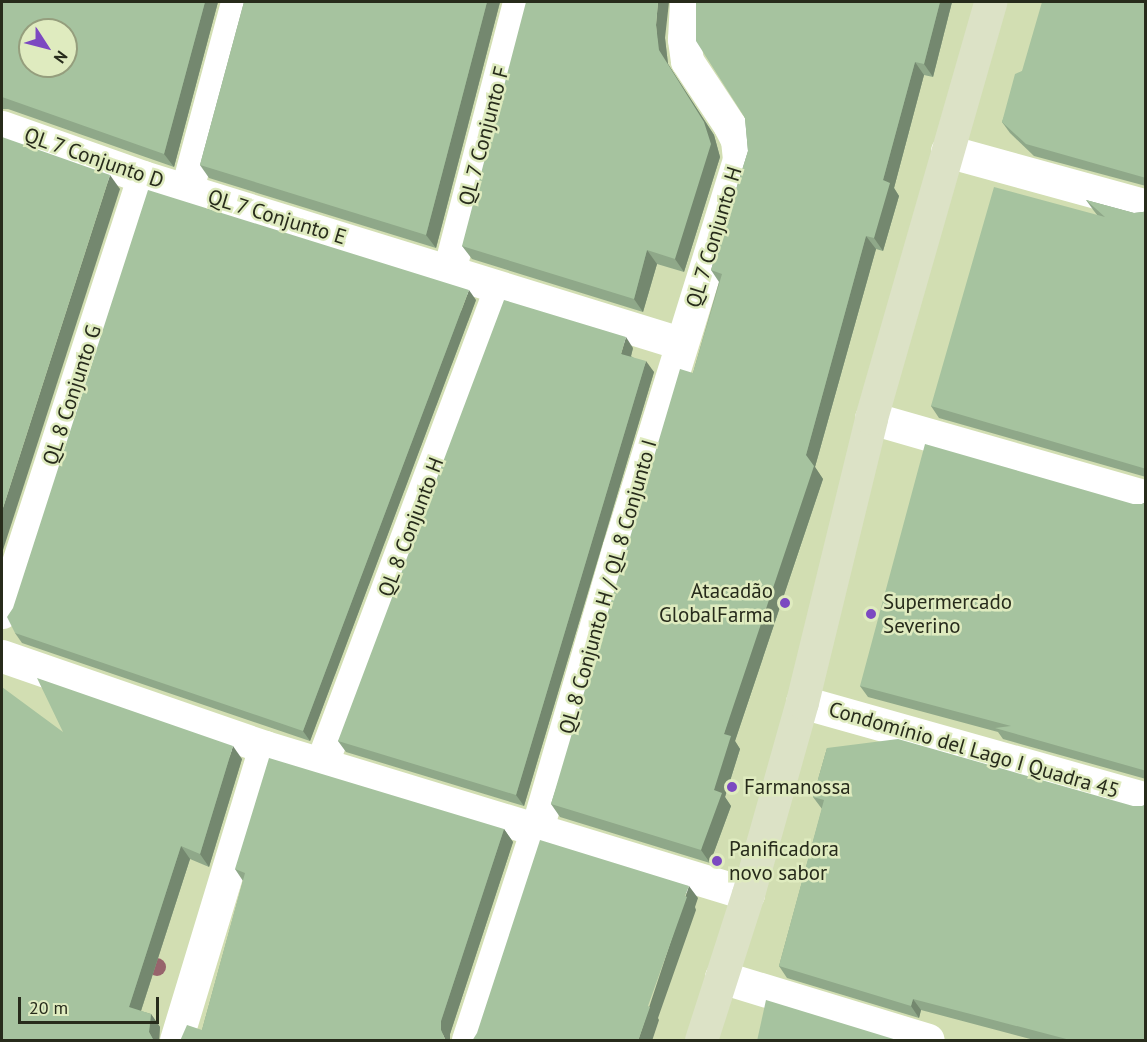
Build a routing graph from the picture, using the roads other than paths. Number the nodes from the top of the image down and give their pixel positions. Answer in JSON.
{"nodes":[{"id":1,"x":237,"y":2,"type":"edge"},
{"id":2,"x":519,"y":2,"type":"edge"},
{"id":3,"x":686,"y":2,"type":"edge"},
{"id":4,"x":990,"y":2,"type":"edge"},
{"id":5,"x":2,"y":127,"type":"edge"},
{"id":6,"x":947,"y":150,"type":"junction"},
{"id":7,"x":143,"y":177,"type":"junction"},
{"id":8,"x":187,"y":189,"type":"junction"},
{"id":9,"x":1146,"y":206,"type":"edge"},
{"id":10,"x":449,"y":271,"type":"junction"},
{"id":11,"x":500,"y":289,"type":"junction"},
{"id":12,"x":680,"y":343,"type":"junction"},
{"id":13,"x":871,"y":418,"type":"junction"},
{"id":14,"x":1146,"y":497,"type":"edge"},
{"id":15,"x":2,"y":612,"type":"edge"},
{"id":16,"x":2,"y":656,"type":"edge"},
{"id":17,"x":802,"y":702,"type":"junction"},
{"id":18,"x":265,"y":747,"type":"junction"},
{"id":19,"x":321,"y":765,"type":"junction"},
{"id":20,"x":1146,"y":799,"type":"edge"},
{"id":21,"x":536,"y":832,"type":"junction"},
{"id":22,"x":748,"y":894,"type":"junction"},
{"id":23,"x":721,"y":977,"type":"junction"},
{"id":24,"x":176,"y":1041,"type":"edge"},
{"id":25,"x":468,"y":1041,"type":"edge"},
{"id":26,"x":701,"y":1041,"type":"edge"},
{"id":27,"x":928,"y":1041,"type":"edge"}],
"edges":[{"from":1,"to":8,"type":"street","name":"QL 7 Conjunto E"},
{"from":2,"to":10,"type":"street","name":"QL 7 Conjunto F"},
{"from":3,"to":12,"type":"street","name":"QL 7 Conjunto H"},
{"from":4,"to":6,"type":"street"},
{"from":5,"to":7,"type":"street","name":"QL 7 Conjunto D"},
{"from":6,"to":9,"type":"street"},
{"from":6,"to":13,"type":"street"},
{"from":7,"to":8,"type":"street","name":"QL 7 Conjunto D"},
{"from":7,"to":15,"type":"street","name":"QL 8 Conjunto G"},
{"from":8,"to":10,"type":"street","name":"QL 7 Conjunto E"},
{"from":10,"to":11,"type":"street"},
{"from":11,"to":12,"type":"street"},
{"from":11,"to":19,"type":"street","name":"QL 8 Conjunto H"},
{"from":12,"to":21,"type":"street","name":"QL 8 Conjunto H / QL 8 Conjunto I"},
{"from":13,"to":14,"type":"street"},
{"from":13,"to":17,"type":"street"},
{"from":16,"to":18,"type":"street"},
{"from":17,"to":20,"type":"street","name":"Condomínio del Lago I Quadra 45"},
{"from":17,"to":22,"type":"street"},
{"from":18,"to":19,"type":"street"},
{"from":18,"to":24,"type":"street"},
{"from":19,"to":21,"type":"street"},
{"from":21,"to":22,"type":"street"},
{"from":21,"to":25,"type":"street","name":"QL 8 Conjunto H / QL 8 Conjunto I"},
{"from":22,"to":23,"type":"street"},
{"from":23,"to":26,"type":"street"},
{"from":23,"to":27,"type":"street"}]}
